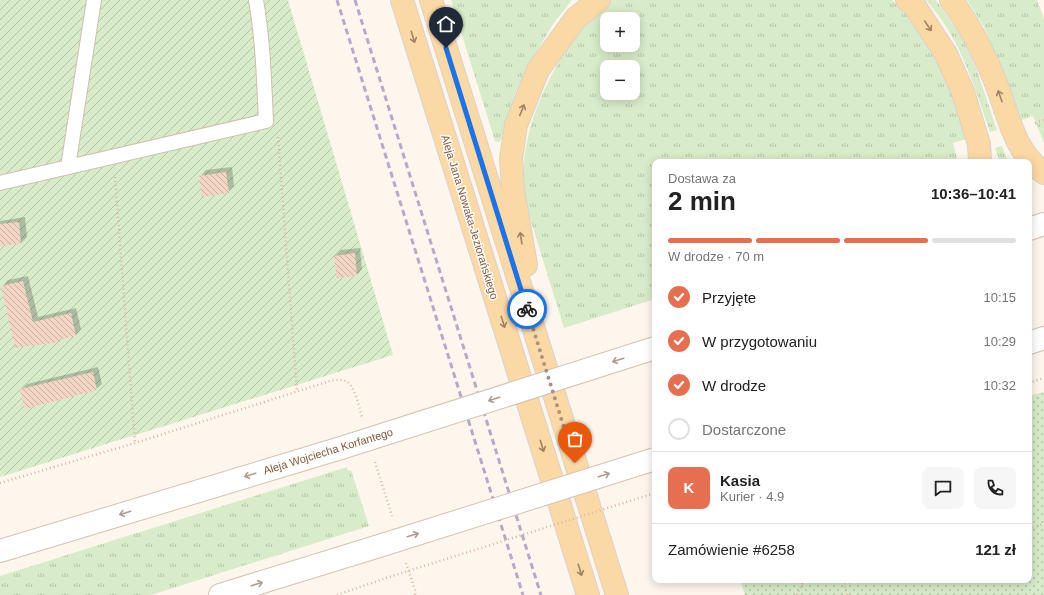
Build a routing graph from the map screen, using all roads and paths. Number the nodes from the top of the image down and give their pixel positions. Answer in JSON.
{"nodes":[{"id":1,"x":94,"y":0,"type":"edge"},
{"id":2,"x":256,"y":0,"type":"edge"},
{"id":3,"x":402,"y":0,"type":"edge"},
{"id":4,"x":431,"y":0,"type":"edge"},
{"id":5,"x":599,"y":0,"type":"edge"},
{"id":6,"x":907,"y":0,"type":"edge"},
{"id":7,"x":951,"y":0,"type":"edge"},
{"id":8,"x":1044,"y":120,"type":"edge"},
{"id":9,"x":266,"y":121,"type":"junction"},
{"id":10,"x":1034,"y":123,"type":"dead end"},
{"id":11,"x":113,"y":157,"type":"junction"},
{"id":12,"x":980,"y":159,"type":"edge"},
{"id":13,"x":1030,"y":159,"type":"edge"},
{"id":14,"x":1032,"y":161,"type":"edge"},
{"id":15,"x":68,"y":167,"type":"junction"},
{"id":16,"x":1044,"y":172,"type":"edge"},
{"id":17,"x":0,"y":183,"type":"edge"},
{"id":18,"x":1044,"y":224,"type":"edge"},
{"id":19,"x":1032,"y":228,"type":"edge"},
{"id":20,"x":1044,"y":338,"type":"edge"},
{"id":21,"x":1032,"y":342,"type":"edge"},
{"id":22,"x":539,"y":345,"type":"junction"},
{"id":23,"x":652,"y":349,"type":"edge"},
{"id":24,"x":1044,"y":378,"type":"edge"},
{"id":25,"x":1032,"y":382,"type":"edge"},
{"id":26,"x":297,"y":391,"type":"dead end"},
{"id":27,"x":135,"y":442,"type":"dead end"},
{"id":28,"x":652,"y":460,"type":"edge"},
{"id":29,"x":652,"y":494,"type":"edge"},
{"id":30,"x":1044,"y":524,"type":"edge"},
{"id":31,"x":1032,"y":528,"type":"edge"},
{"id":32,"x":0,"y":551,"type":"edge"},
{"id":33,"x":803,"y":583,"type":"edge"},
{"id":34,"x":847,"y":583,"type":"edge"},
{"id":35,"x":220,"y":595,"type":"edge"},
{"id":36,"x":337,"y":595,"type":"edge"},
{"id":37,"x":588,"y":595,"type":"edge"},
{"id":38,"x":617,"y":595,"type":"edge"},
{"id":39,"x":797,"y":595,"type":"edge"},
{"id":40,"x":847,"y":595,"type":"edge"}],
"edges":[{"from":1,"to":15,"type":"lane"},
{"from":2,"to":9,"type":"lane"},
{"from":3,"to":37,"type":"main road","name":"Aleja Jana Nowaka-Jeziorańskiego","one_way":true},
{"from":4,"to":22,"type":"main road"},
{"from":22,"to":5,"type":"main road","one_way":true},
{"from":6,"to":12,"type":"main road","one_way":true},
{"from":13,"to":7,"type":"main road","one_way":true},
{"from":8,"to":10,"type":"path"},
{"from":9,"to":11,"type":"lane"},
{"from":9,"to":26,"type":"path"},
{"from":11,"to":15,"type":"lane"},
{"from":11,"to":27,"type":"path"},
{"from":16,"to":14,"type":"main road","one_way":true},
{"from":15,"to":17,"type":"lane"},
{"from":18,"to":19,"type":"main road"},
{"from":20,"to":21,"type":"main road"},
{"from":22,"to":38,"type":"main road"},
{"from":23,"to":32,"type":"main road","name":"Aleja Wojciecha Korfantego","one_way":true,"bridge":true},
{"from":24,"to":25,"type":"path"},
{"from":35,"to":28,"type":"main road","one_way":true,"bridge":true},
{"from":29,"to":36,"type":"path","bridge":true},
{"from":30,"to":31,"type":"path"},
{"from":33,"to":39,"type":"path"},
{"from":34,"to":40,"type":"path"}]}
